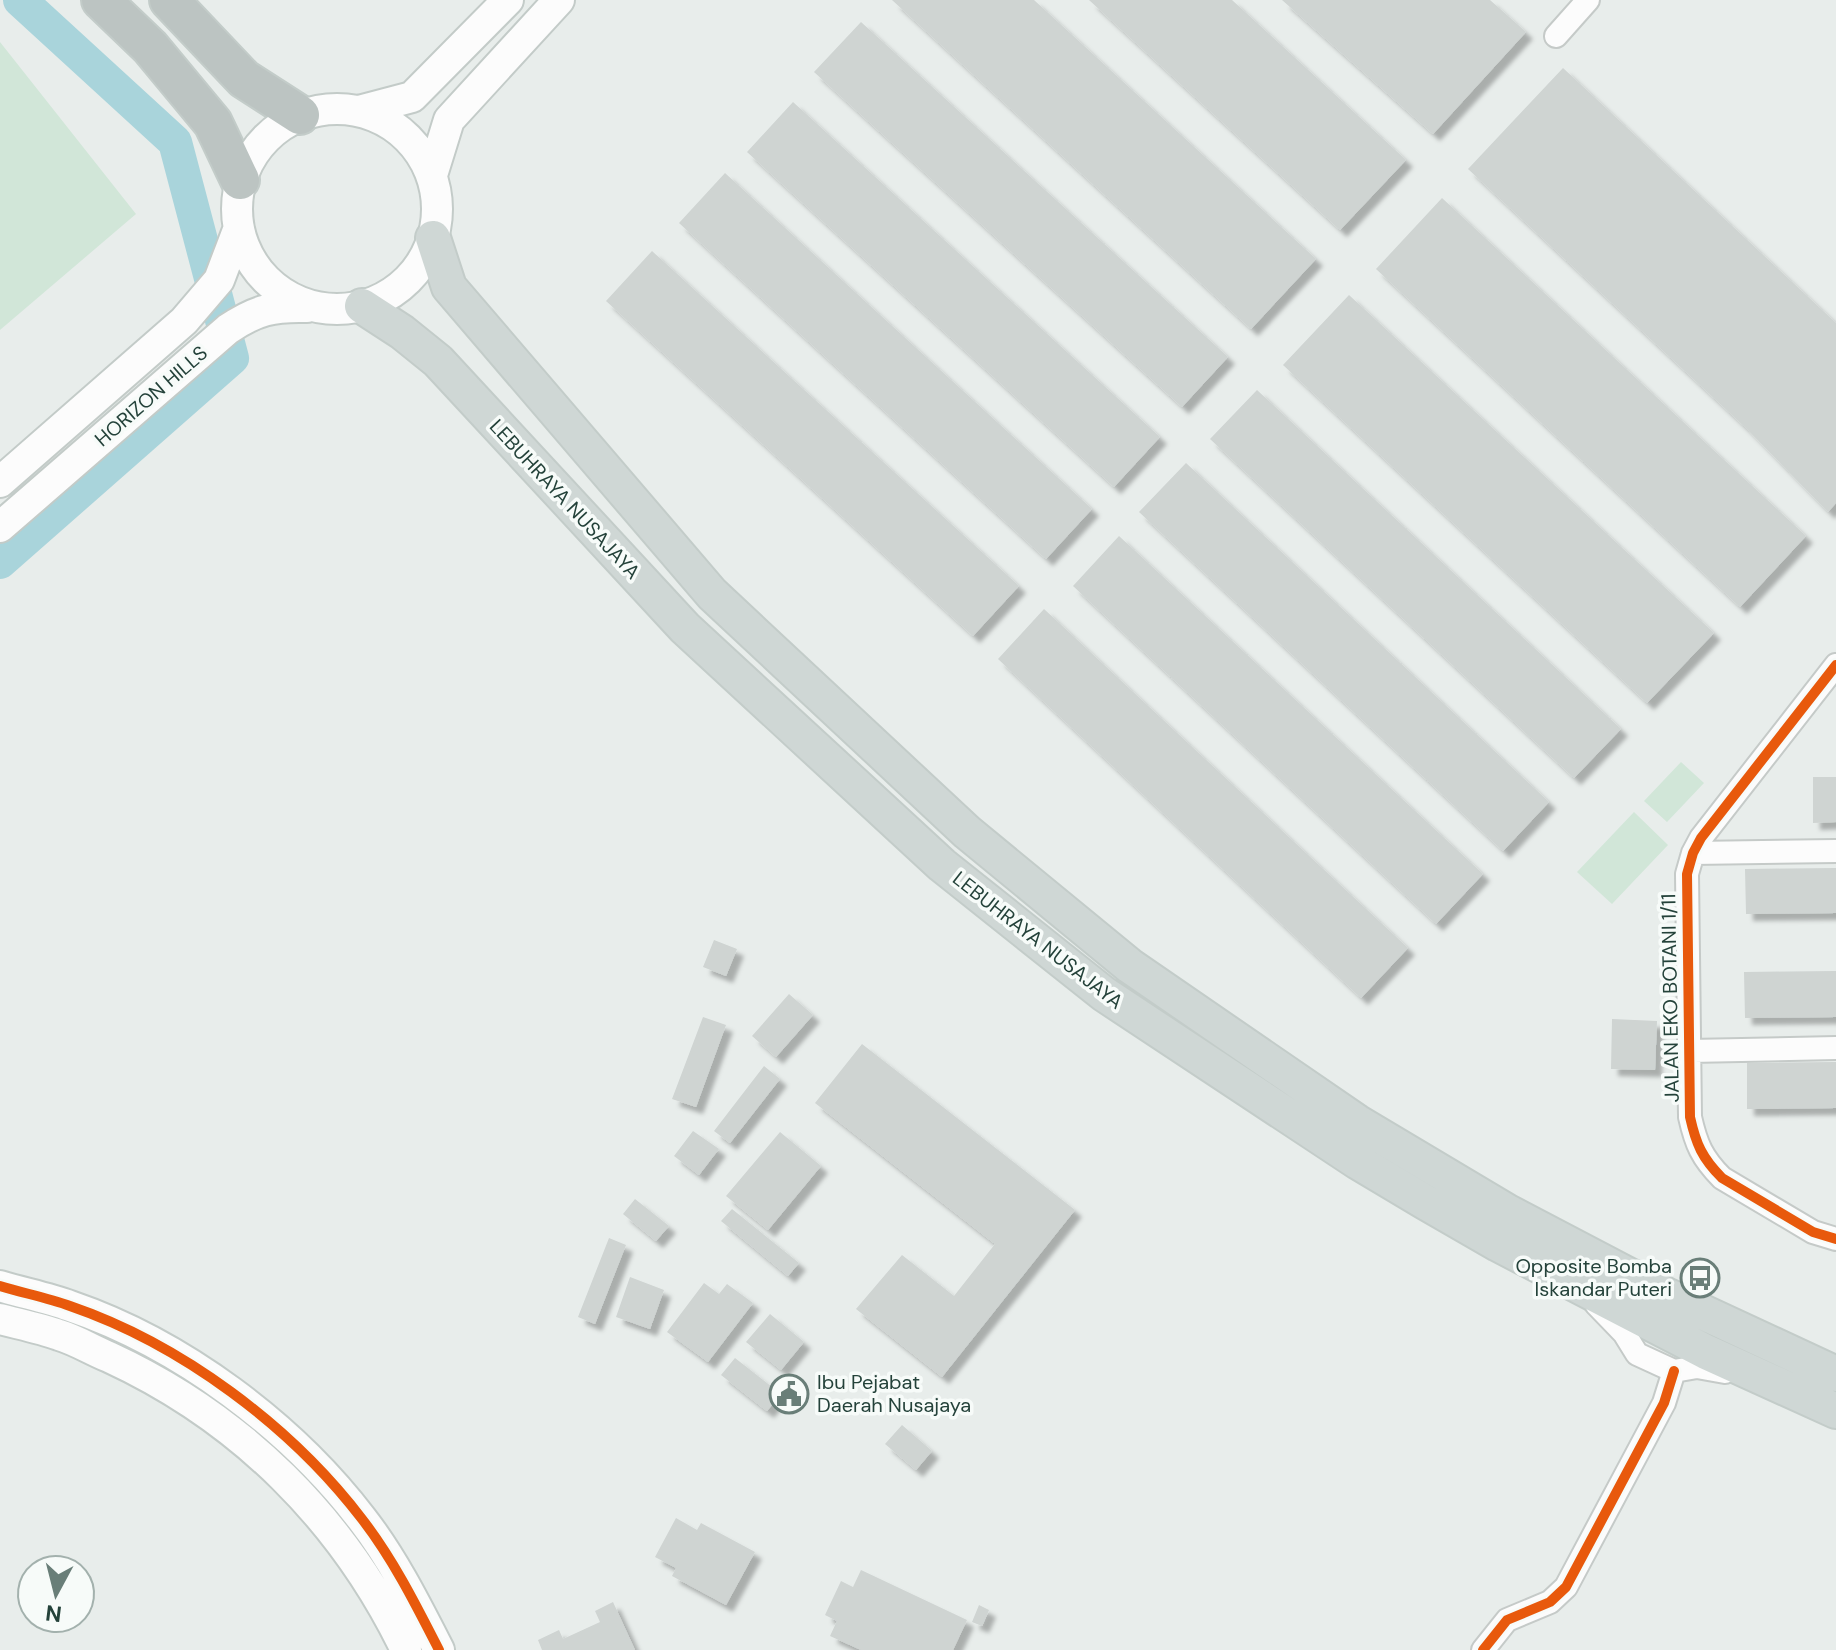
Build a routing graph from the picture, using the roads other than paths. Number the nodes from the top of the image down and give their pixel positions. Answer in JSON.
{"nodes":[{"id":1,"x":101,"y":0,"type":"edge"},
{"id":2,"x":169,"y":0,"type":"edge"},
{"id":3,"x":508,"y":0,"type":"edge"},
{"id":4,"x":559,"y":0,"type":"edge"},
{"id":5,"x":1588,"y":0,"type":"edge"},
{"id":6,"x":1556,"y":36,"type":"dead end"},
{"id":7,"x":359,"y":111,"type":"junction"},
{"id":8,"x":300,"y":115,"type":"junction"},
{"id":9,"x":432,"y":175,"type":"junction"},
{"id":10,"x":240,"y":180,"type":"junction"},
{"id":11,"x":238,"y":230,"type":"junction"},
{"id":12,"x":433,"y":238,"type":"junction"},
{"id":13,"x":362,"y":306,"type":"junction"},
{"id":14,"x":321,"y":308,"type":"junction"},
{"id":15,"x":0,"y":482,"type":"edge"},
{"id":16,"x":0,"y":527,"type":"edge"},
{"id":17,"x":1836,"y":665,"type":"edge"},
{"id":18,"x":1836,"y":851,"type":"edge"},
{"id":19,"x":1693,"y":853,"type":"junction"},
{"id":20,"x":1836,"y":1048,"type":"edge"},
{"id":21,"x":1690,"y":1051,"type":"junction"},
{"id":22,"x":1836,"y":1239,"type":"edge"},
{"id":23,"x":1575,"y":1284,"type":"junction"},
{"id":24,"x":0,"y":1286,"type":"edge"},
{"id":25,"x":0,"y":1319,"type":"edge"},
{"id":26,"x":1674,"y":1371,"type":"junction"},
{"id":27,"x":1836,"y":1374,"type":"edge"},
{"id":28,"x":1775,"y":1384,"type":"junction"},
{"id":29,"x":1836,"y":1411,"type":"edge"},
{"id":30,"x":1484,"y":1649,"type":"edge"},
{"id":31,"x":406,"y":1650,"type":"edge"},
{"id":32,"x":439,"y":1650,"type":"edge"}],
"edges":[{"from":1,"to":10,"type":"highway"},
{"from":2,"to":8,"type":"highway"},
{"from":3,"to":7,"type":"main road"},
{"from":4,"to":9,"type":"main road"},
{"from":5,"to":6,"type":"street"},
{"from":7,"to":8,"type":"main road"},
{"from":7,"to":9,"type":"main road"},
{"from":8,"to":10,"type":"main road"},
{"from":9,"to":12,"type":"main road"},
{"from":10,"to":11,"type":"main road"},
{"from":11,"to":14,"type":"main road"},
{"from":11,"to":15,"type":"main road","name":"HORIZON HILLS"},
{"from":12,"to":13,"type":"main road"},
{"from":12,"to":27,"type":"main road","name":"LEBUHRAYA NUSAJAYA"},
{"from":13,"to":14,"type":"main road"},
{"from":13,"to":23,"type":"main road","name":"LEBUHRAYA NUSAJAYA"},
{"from":14,"to":16,"type":"main road","name":"HORIZON HILLS"},
{"from":17,"to":19,"type":"street","name":"JALAN EKO BOTANI 1/11"},
{"from":18,"to":19,"type":"street"},
{"from":19,"to":21,"type":"street","name":"JALAN EKO BOTANI 1/11"},
{"from":20,"to":21,"type":"street"},
{"from":21,"to":22,"type":"street","name":"JALAN EKO BOTANI 1/11"},
{"from":23,"to":26,"type":"street"},
{"from":23,"to":28,"type":"main road","name":"LEBUHRAYA NUSAJAYA"},
{"from":24,"to":32,"type":"main road"},
{"from":25,"to":31,"type":"main road"},
{"from":26,"to":28,"type":"street"},
{"from":26,"to":30,"type":"street"},
{"from":28,"to":29,"type":"main road","name":"LEBUHRAYA NUSAJAYA"}]}
